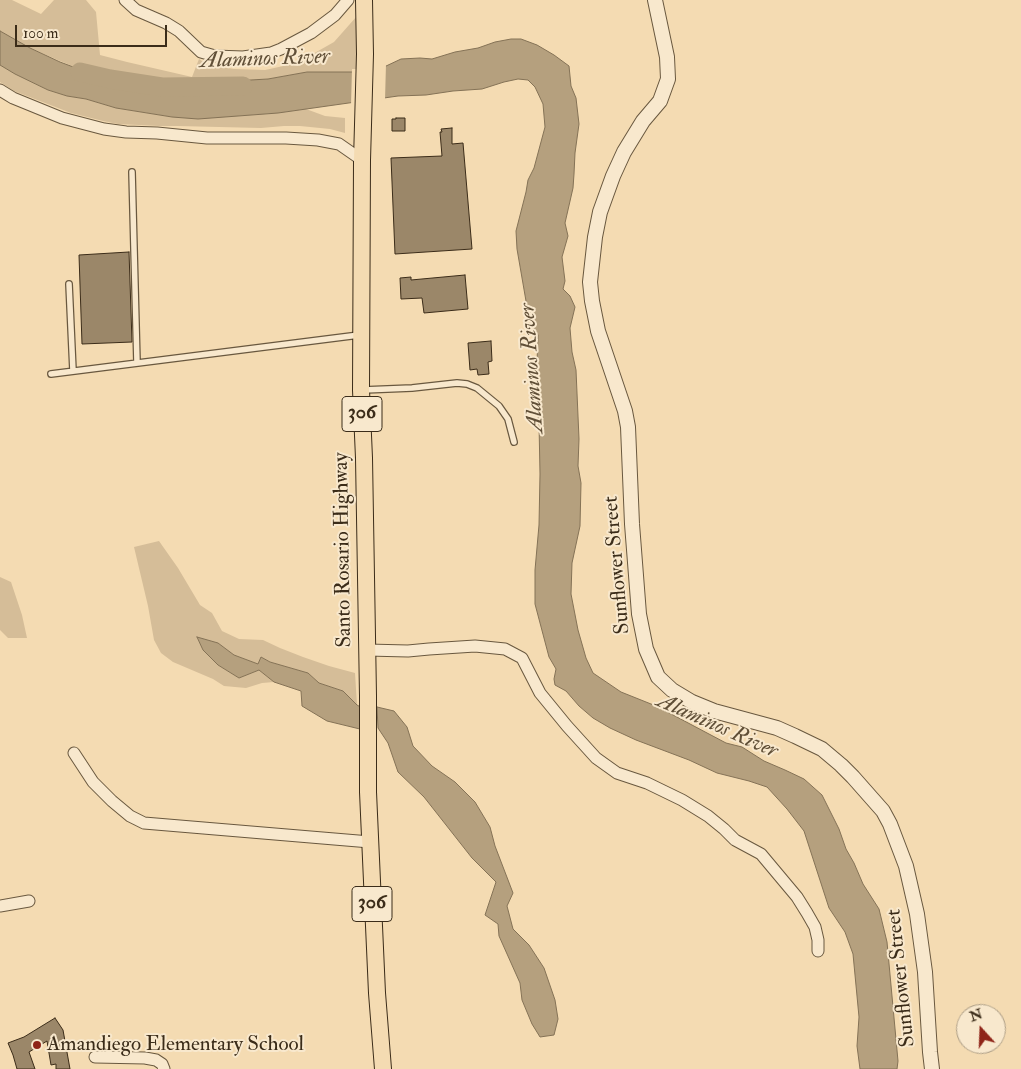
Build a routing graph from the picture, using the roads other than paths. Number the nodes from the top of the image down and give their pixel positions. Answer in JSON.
{"nodes":[{"id":1,"x":125,"y":0,"type":"edge"},
{"id":2,"x":348,"y":0,"type":"edge"},
{"id":3,"x":364,"y":0,"type":"edge"},
{"id":4,"x":655,"y":0,"type":"edge"},
{"id":5,"x":0,"y":90,"type":"edge"},
{"id":6,"x":362,"y":160,"type":"junction"},
{"id":7,"x":132,"y":172,"type":"dead end"},
{"id":8,"x":70,"y":284,"type":"dead end"},
{"id":9,"x":361,"y":335,"type":"junction"},
{"id":10,"x":137,"y":363,"type":"junction"},
{"id":11,"x":73,"y":371,"type":"junction"},
{"id":12,"x":51,"y":374,"type":"dead end"},
{"id":13,"x":361,"y":390,"type":"junction"},
{"id":14,"x":514,"y":442,"type":"dead end"},
{"id":15,"x":367,"y":650,"type":"junction"},
{"id":16,"x":74,"y":754,"type":"dead end"},
{"id":17,"x":370,"y":842,"type":"junction"},
{"id":18,"x":29,"y":901,"type":"dead end"},
{"id":19,"x":0,"y":906,"type":"edge"},
{"id":20,"x":818,"y":951,"type":"dead end"},
{"id":21,"x":95,"y":1057,"type":"dead end"},
{"id":22,"x":164,"y":1069,"type":"edge"},
{"id":23,"x":383,"y":1069,"type":"edge"},
{"id":24,"x":932,"y":1069,"type":"edge"}],
"edges":[{"from":1,"to":2,"type":"street"},
{"from":3,"to":6,"type":"main road","name":"Santo Rosario Highway","number":"306"},
{"from":4,"to":24,"type":"street","name":"Sunflower Street"},
{"from":5,"to":6,"type":"street"},
{"from":6,"to":9,"type":"main road","name":"Santo Rosario Highway","number":"306"},
{"from":7,"to":10,"type":"lane"},
{"from":8,"to":11,"type":"lane"},
{"from":9,"to":10,"type":"lane"},
{"from":9,"to":13,"type":"main road","name":"Santo Rosario Highway","number":"306"},
{"from":10,"to":11,"type":"lane"},
{"from":11,"to":12,"type":"lane"},
{"from":13,"to":14,"type":"lane"},
{"from":13,"to":15,"type":"main road","name":"Santo Rosario Highway","number":"306"},
{"from":15,"to":17,"type":"main road","name":"Santo Rosario Highway","number":"306"},
{"from":15,"to":20,"type":"street"},
{"from":16,"to":17,"type":"street"},
{"from":17,"to":23,"type":"main road","name":"Santo Rosario Highway","number":"306"},
{"from":18,"to":19,"type":"street"},
{"from":21,"to":22,"type":"street"}]}
